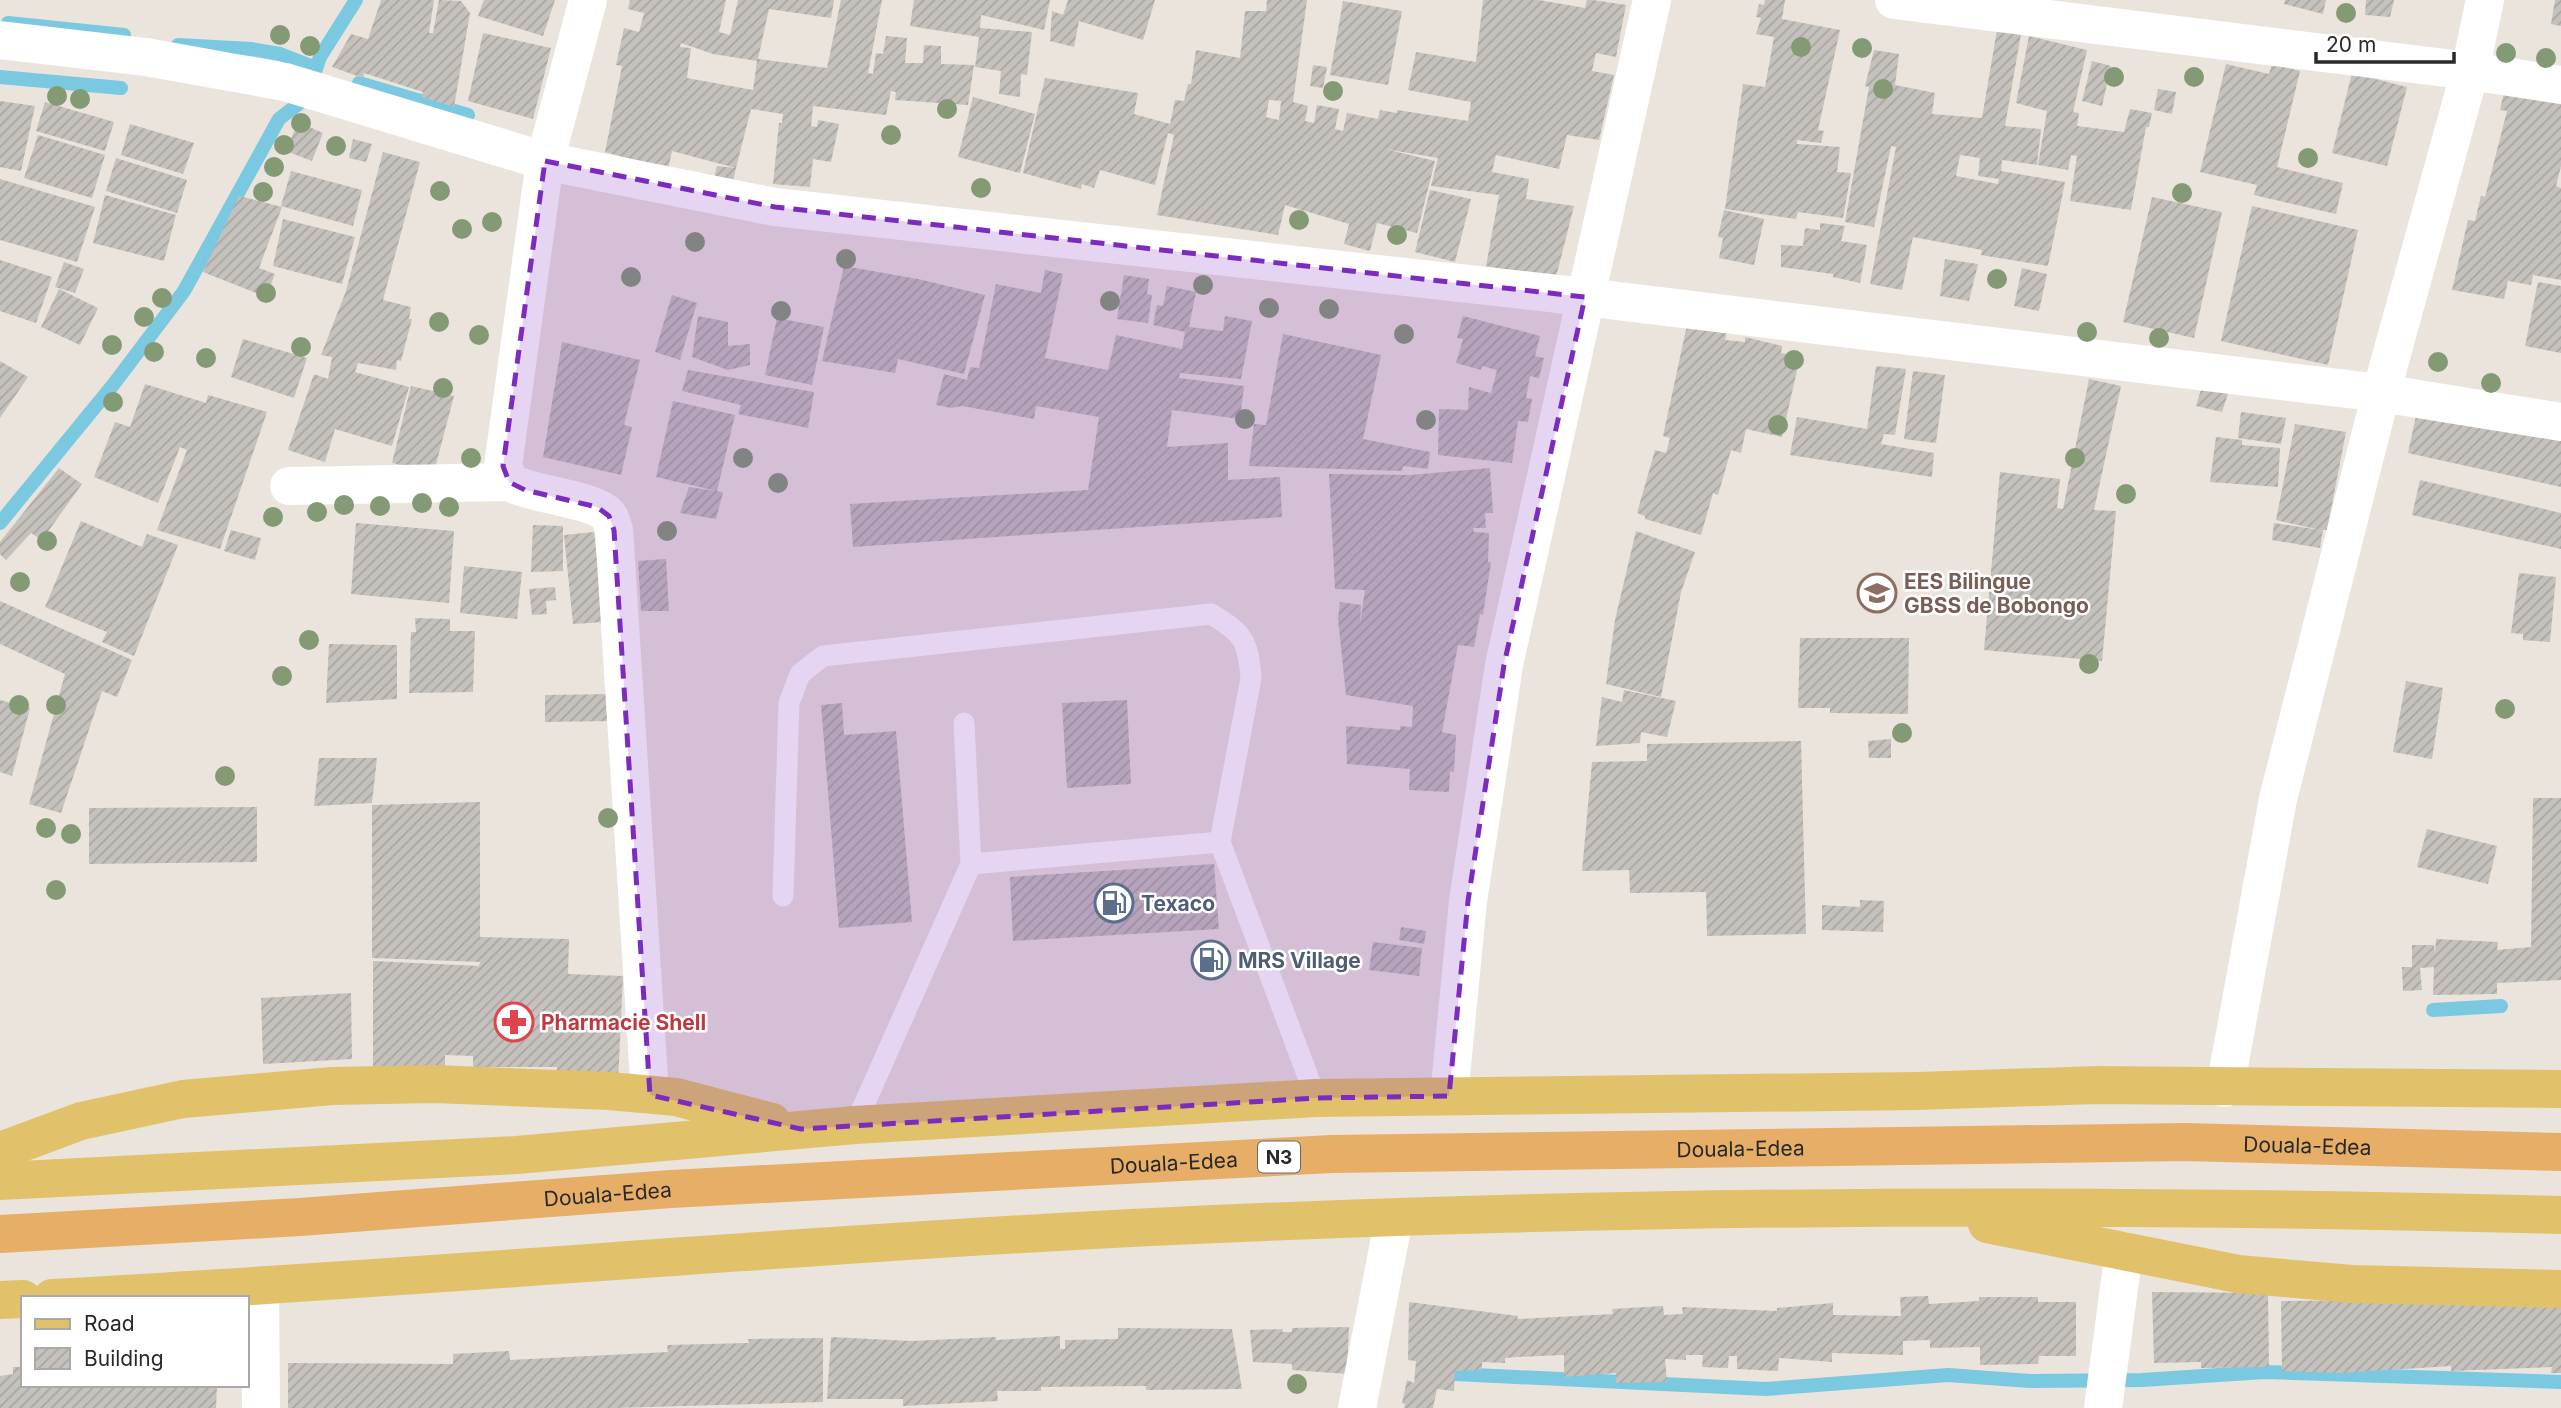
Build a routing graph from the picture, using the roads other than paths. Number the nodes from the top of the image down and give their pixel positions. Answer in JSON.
{"nodes":[{"id":1,"x":587,"y":0,"type":"edge"},
{"id":2,"x":1652,"y":0,"type":"edge"},
{"id":3,"x":1894,"y":0,"type":"edge"},
{"id":4,"x":2485,"y":0,"type":"edge"},
{"id":5,"x":0,"y":40,"type":"edge"},
{"id":6,"x":2470,"y":71,"type":"junction"},
{"id":7,"x":2561,"y":85,"type":"edge"},
{"id":8,"x":545,"y":161,"type":"junction"},
{"id":9,"x":1585,"y":297,"type":"junction"},
{"id":10,"x":2381,"y":393,"type":"junction"},
{"id":11,"x":2561,"y":422,"type":"edge"},
{"id":12,"x":509,"y":482,"type":"junction"},
{"id":13,"x":289,"y":486,"type":"dead end"},
{"id":14,"x":964,"y":723,"type":"dead end"},
{"id":15,"x":1220,"y":842,"type":"junction"},
{"id":16,"x":971,"y":864,"type":"junction"},
{"id":17,"x":783,"y":896,"type":"dead end"},
{"id":18,"x":2225,"y":1088,"type":"junction"},
{"id":19,"x":2561,"y":1089,"type":"edge"},
{"id":20,"x":650,"y":1095,"type":"junction"},
{"id":21,"x":1448,"y":1096,"type":"junction"},
{"id":22,"x":1317,"y":1098,"type":"junction"},
{"id":23,"x":855,"y":1125,"type":"junction"},
{"id":24,"x":801,"y":1129,"type":"junction"},
{"id":25,"x":0,"y":1151,"type":"edge"},
{"id":26,"x":2561,"y":1152,"type":"edge"},
{"id":27,"x":0,"y":1181,"type":"edge"},
{"id":28,"x":1899,"y":1206,"type":"junction"},
{"id":29,"x":2561,"y":1214,"type":"edge"},
{"id":30,"x":1394,"y":1218,"type":"junction"},
{"id":31,"x":0,"y":1234,"type":"edge"},
{"id":32,"x":2124,"y":1251,"type":"junction"},
{"id":33,"x":260,"y":1287,"type":"junction"},
{"id":34,"x":2561,"y":1289,"type":"edge"},
{"id":35,"x":90,"y":1296,"type":"edge"},
{"id":36,"x":21,"y":1299,"type":"edge"},
{"id":37,"x":0,"y":1300,"type":"edge"},
{"id":38,"x":261,"y":1408,"type":"edge"},
{"id":39,"x":1357,"y":1408,"type":"edge"},
{"id":40,"x":2103,"y":1408,"type":"edge"}],
"edges":[{"from":1,"to":8,"type":"street"},
{"from":2,"to":9,"type":"street"},
{"from":3,"to":6,"type":"street"},
{"from":4,"to":6,"type":"street"},
{"from":5,"to":8,"type":"street"},
{"from":6,"to":7,"type":"street"},
{"from":6,"to":10,"type":"street"},
{"from":8,"to":9,"type":"street"},
{"from":8,"to":12,"type":"street"},
{"from":9,"to":10,"type":"street"},
{"from":9,"to":21,"type":"street"},
{"from":10,"to":11,"type":"street"},
{"from":10,"to":18,"type":"street"},
{"from":12,"to":13,"type":"street"},
{"from":12,"to":20,"type":"street"},
{"from":14,"to":16,"type":"lane"},
{"from":15,"to":16,"type":"lane"},
{"from":15,"to":17,"type":"lane"},
{"from":15,"to":22,"type":"lane"},
{"from":16,"to":23,"type":"lane"},
{"from":18,"to":19,"type":"main road"},
{"from":18,"to":21,"type":"main road"},
{"from":20,"to":24,"type":"main road"},
{"from":20,"to":25,"type":"main road"},
{"from":21,"to":22,"type":"main road"},
{"from":22,"to":23,"type":"main road"},
{"from":23,"to":24,"type":"main road"},
{"from":24,"to":27,"type":"main road"},
{"from":26,"to":31,"type":"highway","name":"Douala-Edea","number":"N3"},
{"from":28,"to":29,"type":"main road"},
{"from":28,"to":30,"type":"main road"},
{"from":28,"to":32,"type":"main road"},
{"from":30,"to":33,"type":"main road"},
{"from":30,"to":39,"type":"street"},
{"from":32,"to":34,"type":"main road"},
{"from":32,"to":40,"type":"street"},
{"from":33,"to":35,"type":"main road"},
{"from":33,"to":38,"type":"street"},
{"from":36,"to":37,"type":"main road"}]}
